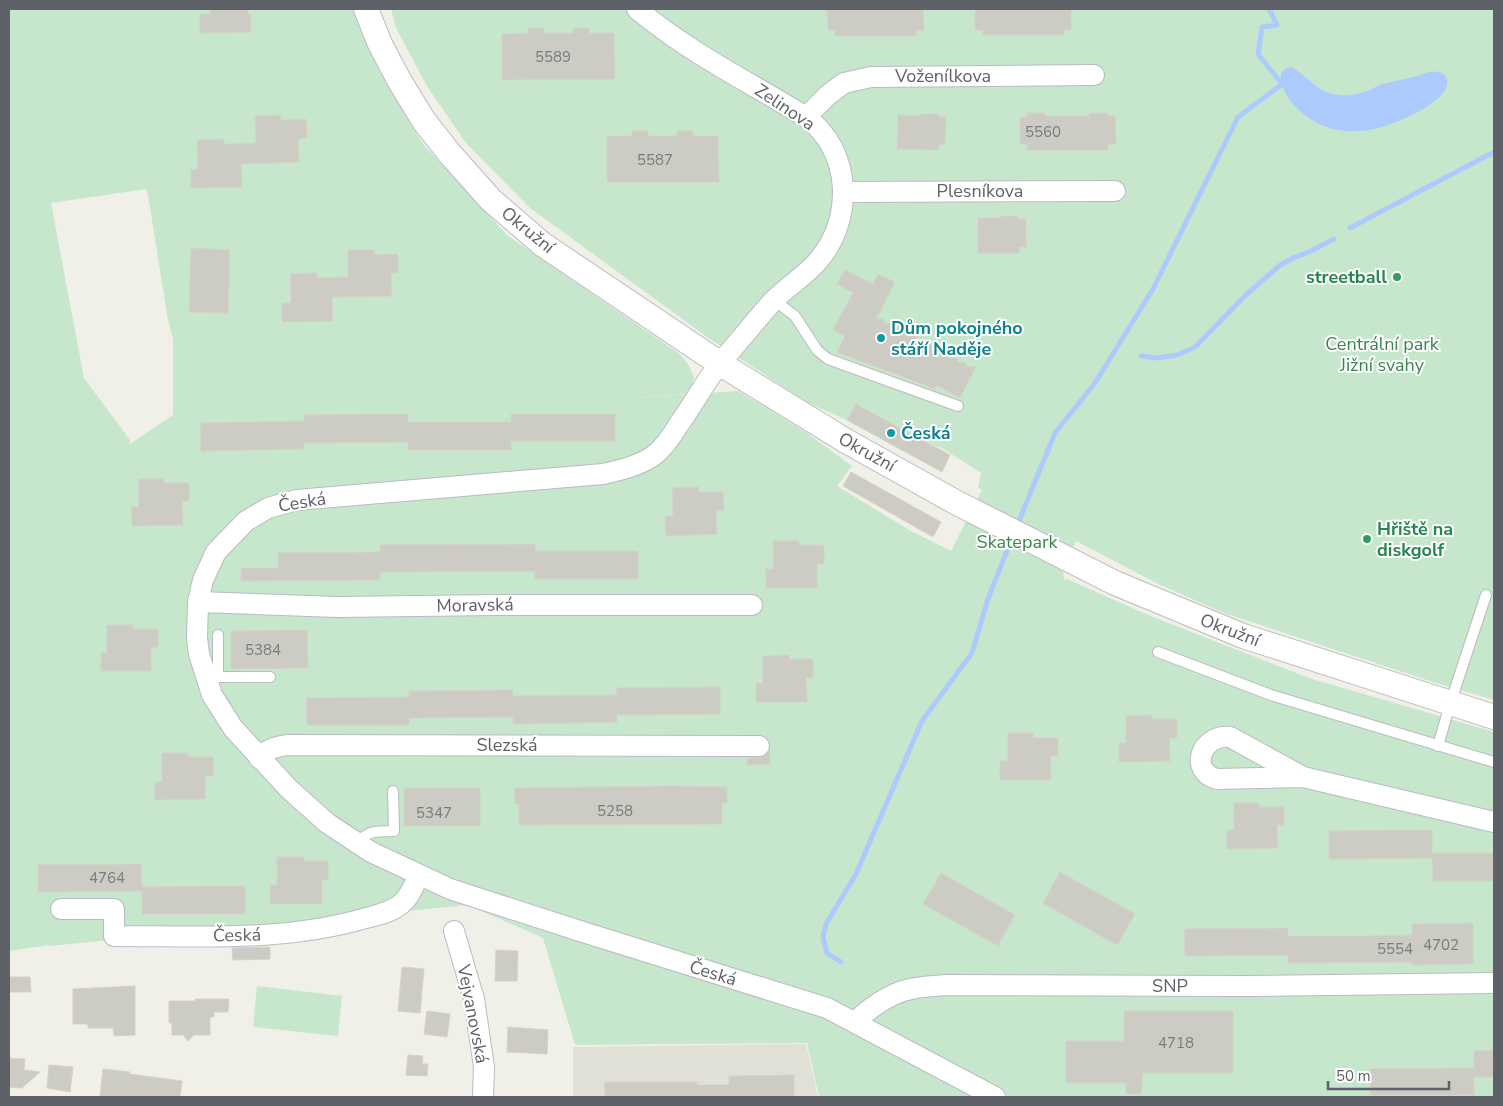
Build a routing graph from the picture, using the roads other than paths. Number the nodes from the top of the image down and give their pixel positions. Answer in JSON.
{"nodes":[{"id":1,"x":366,"y":9,"type":"edge"},
{"id":2,"x":637,"y":9,"type":"edge"},
{"id":3,"x":1094,"y":75,"type":"dead end"},
{"id":4,"x":806,"y":117,"type":"junction"},
{"id":5,"x":1115,"y":191,"type":"dead end"},
{"id":6,"x":844,"y":192,"type":"junction"},
{"id":7,"x":774,"y":300,"type":"junction"},
{"id":8,"x":719,"y":364,"type":"junction"},
{"id":9,"x":958,"y":406,"type":"dead end"},
{"id":10,"x":1486,"y":595,"type":"dead end"},
{"id":11,"x":198,"y":602,"type":"junction"},
{"id":12,"x":752,"y":605,"type":"dead end"},
{"id":13,"x":218,"y":635,"type":"dead end"},
{"id":14,"x":1158,"y":652,"type":"dead end"},
{"id":15,"x":212,"y":677,"type":"junction"},
{"id":16,"x":270,"y":677,"type":"dead end"},
{"id":17,"x":1450,"y":704,"type":"junction"},
{"id":18,"x":1494,"y":717,"type":"edge"},
{"id":19,"x":758,"y":746,"type":"dead end"},
{"id":20,"x":1438,"y":746,"type":"junction"},
{"id":21,"x":259,"y":758,"type":"junction"},
{"id":22,"x":1494,"y":762,"type":"edge"},
{"id":23,"x":1303,"y":777,"type":"dead end"},
{"id":24,"x":394,"y":791,"type":"dead end"},
{"id":25,"x":1494,"y":822,"type":"edge"},
{"id":26,"x":356,"y":843,"type":"junction"},
{"id":27,"x":419,"y":875,"type":"junction"},
{"id":28,"x":61,"y":909,"type":"dead end"},
{"id":29,"x":454,"y":931,"type":"dead end"},
{"id":30,"x":1494,"y":983,"type":"edge"},
{"id":31,"x":855,"y":1022,"type":"junction"},
{"id":32,"x":482,"y":1097,"type":"edge"},
{"id":33,"x":995,"y":1097,"type":"edge"}],
"edges":[{"from":1,"to":8,"type":"street","name":"Okružní"},
{"from":2,"to":4,"type":"street","name":"Zelinova"},
{"from":3,"to":4,"type":"street","name":"Voženílkova"},
{"from":4,"to":6,"type":"street","name":"Zelinova"},
{"from":5,"to":6,"type":"street","name":"Plesníkova"},
{"from":6,"to":7,"type":"street","name":"Zelinova"},
{"from":7,"to":8,"type":"street","name":"Zelinova"},
{"from":7,"to":9,"type":"lane"},
{"from":8,"to":11,"type":"street","name":"Česká"},
{"from":8,"to":17,"type":"street","name":"Okružní"},
{"from":10,"to":17,"type":"lane"},
{"from":11,"to":12,"type":"street","name":"Moravská"},
{"from":11,"to":15,"type":"street","name":"Česká"},
{"from":13,"to":15,"type":"lane"},
{"from":14,"to":20,"type":"lane"},
{"from":15,"to":16,"type":"lane"},
{"from":15,"to":21,"type":"street","name":"Česká"},
{"from":17,"to":18,"type":"street","name":"Okružní"},
{"from":17,"to":20,"type":"lane"},
{"from":19,"to":21,"type":"street","name":"Slezská"},
{"from":20,"to":22,"type":"lane"},
{"from":21,"to":26,"type":"street","name":"Česká"},
{"from":23,"to":25,"type":"street"},
{"from":24,"to":26,"type":"lane"},
{"from":26,"to":27,"type":"street","name":"Česká"},
{"from":27,"to":28,"type":"street","name":"Česká"},
{"from":27,"to":31,"type":"street","name":"Česká"},
{"from":29,"to":32,"type":"street","name":"Vejvanovská"},
{"from":30,"to":31,"type":"street","name":"SNP"},
{"from":31,"to":33,"type":"street","name":"Česká"}]}
